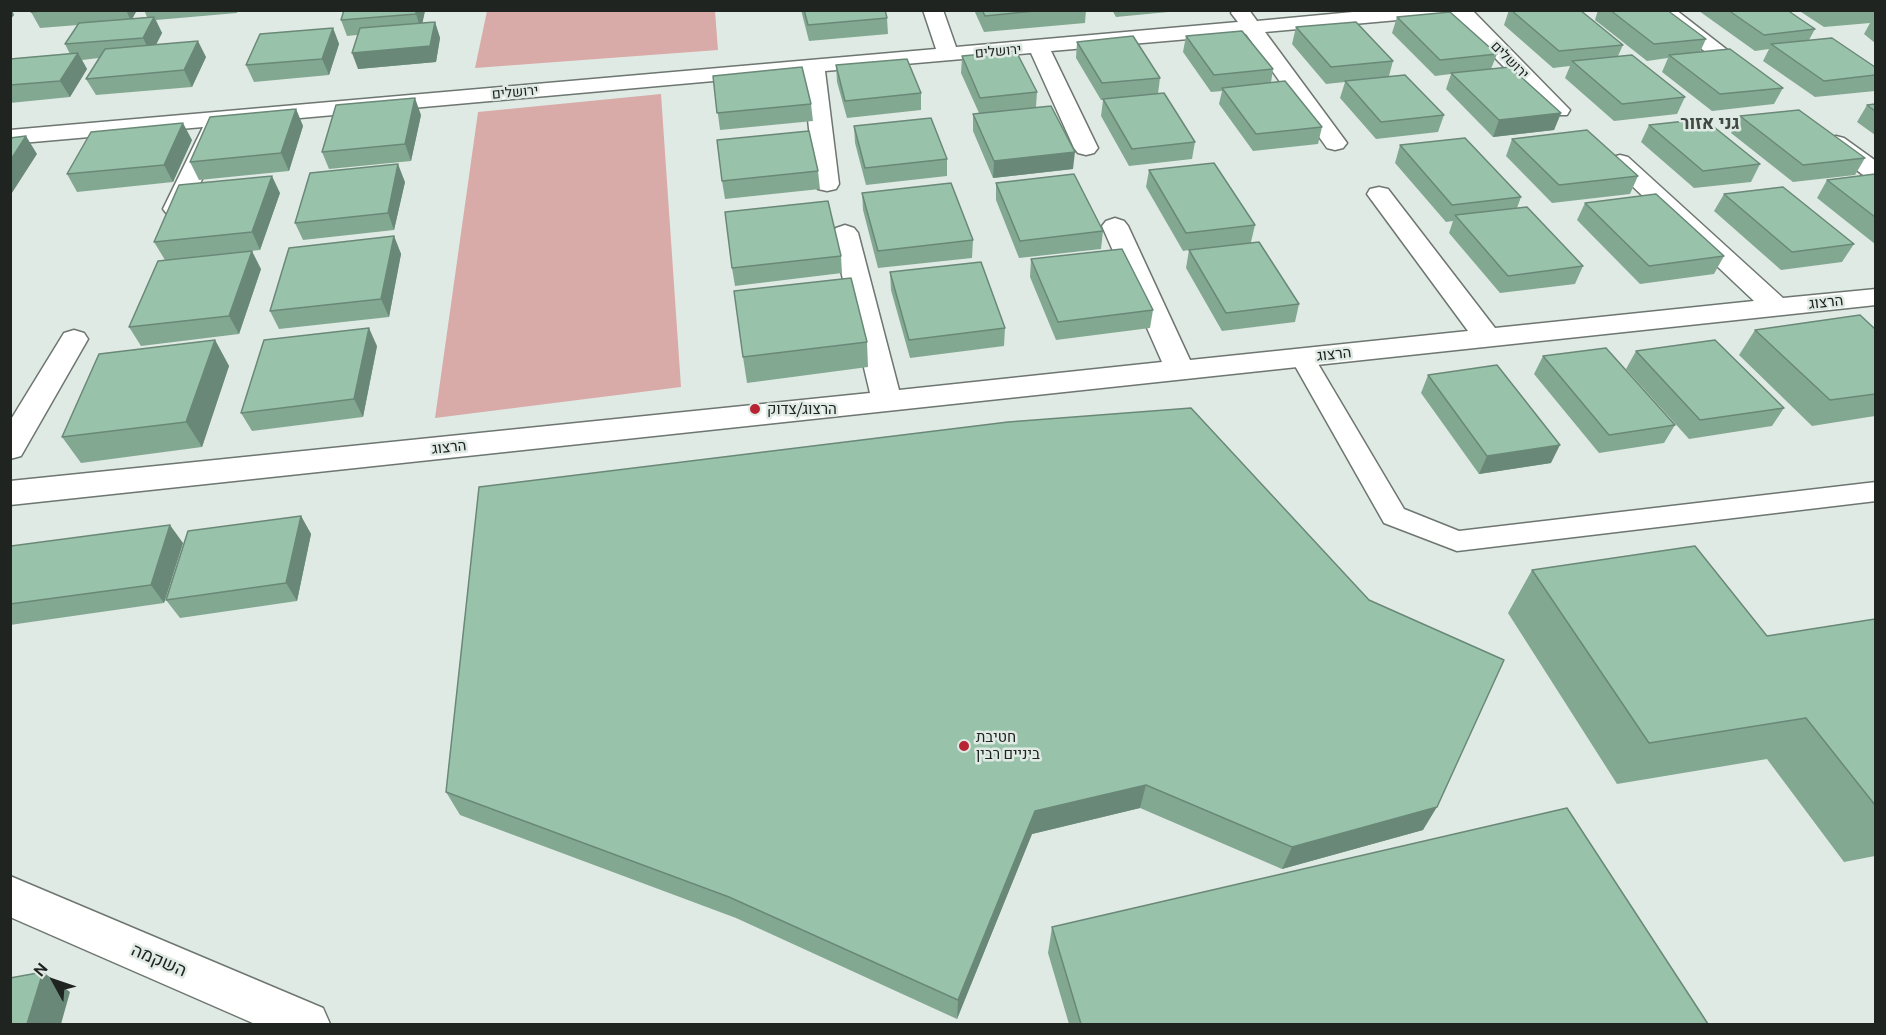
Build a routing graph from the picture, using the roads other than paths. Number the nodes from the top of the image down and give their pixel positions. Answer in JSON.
{"nodes":[{"id":1,"x":933,"y":10,"type":"edge"},
{"id":2,"x":1448,"y":10,"type":"edge"},
{"id":3,"x":1460,"y":10,"type":"edge"},
{"id":4,"x":1663,"y":10,"type":"edge"},
{"id":5,"x":1244,"y":19,"type":"edge"},
{"id":6,"x":1039,"y":47,"type":"junction"},
{"id":7,"x":948,"y":55,"type":"junction"},
{"id":8,"x":813,"y":65,"type":"junction"},
{"id":9,"x":1765,"y":87,"type":"edge"},
{"id":10,"x":1559,"y":110,"type":"edge"},
{"id":11,"x":217,"y":119,"type":"junction"},
{"id":12,"x":10,"y":137,"type":"edge"},
{"id":13,"x":1836,"y":142,"type":"edge"},
{"id":14,"x":1335,"y":143,"type":"dead end"},
{"id":15,"x":1086,"y":148,"type":"dead end"},
{"id":16,"x":1620,"y":162,"type":"edge"},
{"id":17,"x":1875,"y":173,"type":"edge"},
{"id":18,"x":827,"y":184,"type":"dead end"},
{"id":19,"x":1379,"y":194,"type":"dead end"},
{"id":20,"x":177,"y":209,"type":"edge"},
{"id":21,"x":1115,"y":226,"type":"dead end"},
{"id":22,"x":844,"y":233,"type":"dead end"},
{"id":23,"x":1875,"y":297,"type":"edge"},
{"id":24,"x":1776,"y":307,"type":"junction"},
{"id":25,"x":1488,"y":338,"type":"junction"},
{"id":26,"x":74,"y":339,"type":"dead end"},
{"id":27,"x":1302,"y":357,"type":"junction"},
{"id":28,"x":1180,"y":370,"type":"junction"},
{"id":29,"x":887,"y":401,"type":"junction"},
{"id":30,"x":10,"y":448,"type":"edge"},
{"id":31,"x":1875,"y":491,"type":"edge"},
{"id":32,"x":10,"y":493,"type":"edge"},
{"id":33,"x":10,"y":896,"type":"edge"},
{"id":34,"x":307,"y":1024,"type":"edge"}],
"edges":[{"from":1,"to":7,"type":"street"},
{"from":2,"to":5,"type":"street","name":"ירושלים"},
{"from":3,"to":10,"type":"street","name":"ירושלים"},
{"from":4,"to":9,"type":"street"},
{"from":5,"to":6,"type":"street","name":"ירושלים"},
{"from":5,"to":14,"type":"street"},
{"from":6,"to":7,"type":"street","name":"ירושלים"},
{"from":6,"to":15,"type":"street","name":"ירושלים"},
{"from":7,"to":8,"type":"street","name":"ירושלים"},
{"from":8,"to":11,"type":"street","name":"ירושלים"},
{"from":8,"to":18,"type":"street"},
{"from":11,"to":12,"type":"street","name":"ירושלים"},
{"from":11,"to":20,"type":"street"},
{"from":13,"to":17,"type":"street"},
{"from":16,"to":24,"type":"street"},
{"from":19,"to":25,"type":"street"},
{"from":21,"to":28,"type":"street"},
{"from":22,"to":29,"type":"street"},
{"from":23,"to":24,"type":"street","name":"הרצוג"},
{"from":24,"to":25,"type":"street","name":"הרצוג"},
{"from":25,"to":27,"type":"street","name":"הרצוג"},
{"from":26,"to":30,"type":"street"},
{"from":27,"to":28,"type":"street","name":"הרצוג"},
{"from":27,"to":31,"type":"lane"},
{"from":28,"to":29,"type":"street","name":"הרצוג"},
{"from":29,"to":32,"type":"street","name":"הרצוג"},
{"from":33,"to":34,"type":"street","name":"השקמה"}]}
